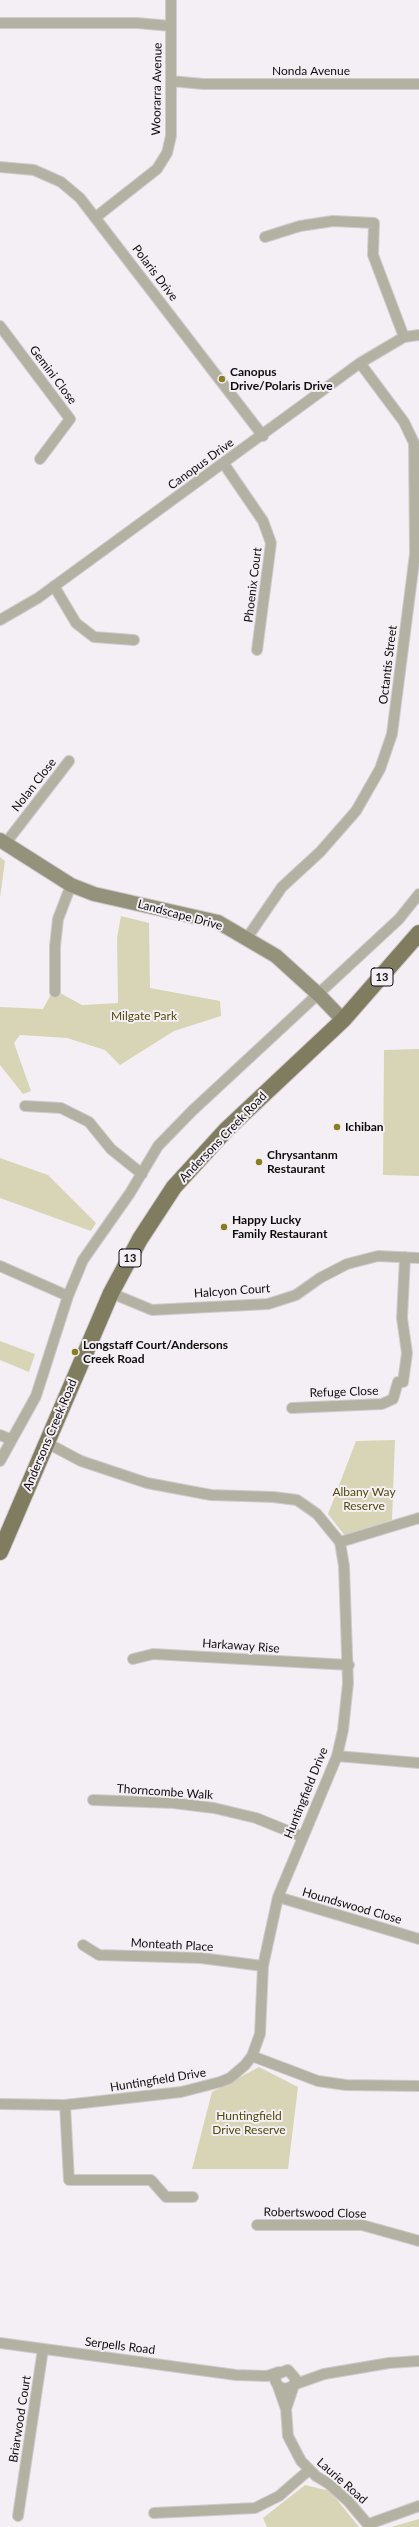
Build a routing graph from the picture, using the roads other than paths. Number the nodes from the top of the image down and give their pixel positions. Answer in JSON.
{"nodes":[{"id":1,"x":171,"y":0,"type":"edge"},
{"id":2,"x":0,"y":23,"type":"edge"},
{"id":3,"x":171,"y":23,"type":"junction"},
{"id":4,"x":172,"y":84,"type":"junction"},
{"id":5,"x":419,"y":84,"type":"edge"},
{"id":6,"x":0,"y":167,"type":"edge"},
{"id":7,"x":96,"y":216,"type":"junction"},
{"id":8,"x":265,"y":238,"type":"dead end"},
{"id":9,"x":0,"y":326,"type":"edge"},
{"id":10,"x":419,"y":335,"type":"edge"},
{"id":11,"x":404,"y":337,"type":"junction"},
{"id":12,"x":360,"y":363,"type":"junction"},
{"id":13,"x":263,"y":436,"type":"junction"},
{"id":14,"x":40,"y":459,"type":"dead end"},
{"id":15,"x":224,"y":464,"type":"junction"},
{"id":16,"x":54,"y":586,"type":"junction"},
{"id":17,"x":0,"y":620,"type":"edge"},
{"id":18,"x":134,"y":640,"type":"dead end"},
{"id":19,"x":257,"y":650,"type":"dead end"},
{"id":20,"x":69,"y":761,"type":"dead end"},
{"id":21,"x":3,"y":842,"type":"edge"},
{"id":22,"x":71,"y":885,"type":"junction"},
{"id":23,"x":419,"y":894,"type":"edge"},
{"id":24,"x":419,"y":933,"type":"edge"},
{"id":25,"x":247,"y":938,"type":"junction"},
{"id":26,"x":55,"y":992,"type":"dead end"},
{"id":27,"x":319,"y":995,"type":"junction"},
{"id":28,"x":343,"y":1020,"type":"junction"},
{"id":29,"x":25,"y":1106,"type":"dead end"},
{"id":30,"x":142,"y":1174,"type":"junction"},
{"id":31,"x":405,"y":1257,"type":"junction"},
{"id":32,"x":419,"y":1258,"type":"edge"},
{"id":33,"x":0,"y":1266,"type":"edge"},
{"id":34,"x":111,"y":1293,"type":"junction"},
{"id":35,"x":68,"y":1296,"type":"junction"},
{"id":36,"x":292,"y":1408,"type":"dead end"},
{"id":37,"x":0,"y":1435,"type":"edge"},
{"id":38,"x":10,"y":1439,"type":"junction"},
{"id":39,"x":47,"y":1443,"type":"junction"},
{"id":40,"x":0,"y":1461,"type":"edge"},
{"id":41,"x":419,"y":1518,"type":"edge"},
{"id":42,"x":340,"y":1542,"type":"junction"},
{"id":43,"x":0,"y":1552,"type":"edge"},
{"id":44,"x":133,"y":1659,"type":"dead end"},
{"id":45,"x":349,"y":1665,"type":"junction"},
{"id":46,"x":336,"y":1756,"type":"junction"},
{"id":47,"x":419,"y":1764,"type":"edge"},
{"id":48,"x":93,"y":1800,"type":"dead end"},
{"id":49,"x":303,"y":1837,"type":"junction"},
{"id":50,"x":278,"y":1897,"type":"junction"},
{"id":51,"x":419,"y":1939,"type":"edge"},
{"id":52,"x":83,"y":1944,"type":"dead end"},
{"id":53,"x":263,"y":1966,"type":"junction"},
{"id":54,"x":252,"y":2056,"type":"junction"},
{"id":55,"x":419,"y":2086,"type":"edge"},
{"id":56,"x":0,"y":2104,"type":"edge"},
{"id":57,"x":65,"y":2105,"type":"junction"},
{"id":58,"x":193,"y":2197,"type":"dead end"},
{"id":59,"x":257,"y":2225,"type":"dead end"},
{"id":60,"x":419,"y":2241,"type":"edge"},
{"id":61,"x":0,"y":2344,"type":"edge"},
{"id":62,"x":44,"y":2349,"type":"junction"},
{"id":63,"x":419,"y":2353,"type":"edge"},
{"id":64,"x":419,"y":2361,"type":"edge"},
{"id":65,"x":389,"y":2363,"type":"junction"},
{"id":66,"x":279,"y":2372,"type":"junction"},
{"id":67,"x":292,"y":2372,"type":"junction"},
{"id":68,"x":236,"y":2374,"type":"junction"},
{"id":69,"x":324,"y":2374,"type":"junction"},
{"id":70,"x":277,"y":2385,"type":"junction"},
{"id":71,"x":293,"y":2385,"type":"junction"},
{"id":72,"x":286,"y":2409,"type":"junction"},
{"id":73,"x":309,"y":2470,"type":"junction"},
{"id":74,"x":419,"y":2506,"type":"edge"},
{"id":75,"x":154,"y":2513,"type":"dead end"},
{"id":76,"x":18,"y":2516,"type":"dead end"},
{"id":77,"x":369,"y":2525,"type":"edge"}],
"edges":[{"from":1,"to":3,"type":"street","name":"Woorarra Avenue"},
{"from":2,"to":3,"type":"street"},
{"from":3,"to":4,"type":"street","name":"Woorarra Avenue"},
{"from":4,"to":5,"type":"street","name":"Nonda Avenue"},
{"from":4,"to":7,"type":"street","name":"Woorarra Avenue"},
{"from":6,"to":7,"type":"street","name":"Polaris Drive"},
{"from":7,"to":13,"type":"street","name":"Polaris Drive"},
{"from":8,"to":11,"type":"street"},
{"from":9,"to":14,"type":"street","name":"Gemini Close"},
{"from":10,"to":11,"type":"street","name":"Canopus Drive"},
{"from":11,"to":12,"type":"street","name":"Canopus Drive"},
{"from":12,"to":13,"type":"street","name":"Canopus Drive"},
{"from":12,"to":25,"type":"street","name":"Octantis Street"},
{"from":13,"to":15,"type":"street","name":"Canopus Drive"},
{"from":15,"to":16,"type":"street","name":"Canopus Drive"},
{"from":15,"to":19,"type":"street","name":"Phoenix Court"},
{"from":16,"to":17,"type":"street","name":"Canopus Drive"},
{"from":16,"to":18,"type":"street"},
{"from":20,"to":21,"type":"street","name":"Nolan Close"},
{"from":21,"to":22,"type":"street","name":"Landscape Drive"},
{"from":22,"to":25,"type":"street","name":"Landscape Drive"},
{"from":22,"to":26,"type":"street"},
{"from":23,"to":27,"type":"street"},
{"from":24,"to":28,"type":"main road","name":"Andersons Creek Road","number":"13"},
{"from":25,"to":27,"type":"street","name":"Landscape Drive"},
{"from":27,"to":28,"type":"street","name":"Landscape Drive"},
{"from":27,"to":30,"type":"street"},
{"from":28,"to":34,"type":"main road","name":"Andersons Creek Road","number":"13"},
{"from":29,"to":30,"type":"street"},
{"from":30,"to":35,"type":"street"},
{"from":31,"to":32,"type":"street","name":"Halcyon Court"},
{"from":31,"to":34,"type":"street","name":"Halcyon Court"},
{"from":31,"to":36,"type":"street","name":"Refuge Close"},
{"from":33,"to":35,"type":"street"},
{"from":34,"to":39,"type":"main road","name":"Andersons Creek Road","number":"13"},
{"from":35,"to":38,"type":"street"},
{"from":37,"to":38,"type":"street"},
{"from":38,"to":40,"type":"street"},
{"from":39,"to":42,"type":"street","name":"Huntingfield Drive"},
{"from":39,"to":43,"type":"main road","name":"Andersons Creek Road","number":"13"},
{"from":41,"to":42,"type":"street"},
{"from":42,"to":45,"type":"street","name":"Huntingfield Drive"},
{"from":44,"to":45,"type":"street","name":"Harkaway Rise"},
{"from":45,"to":46,"type":"street","name":"Huntingfield Drive"},
{"from":46,"to":47,"type":"street"},
{"from":46,"to":49,"type":"street","name":"Huntingfield Drive"},
{"from":48,"to":49,"type":"street","name":"Thorncombe Walk"},
{"from":49,"to":50,"type":"street","name":"Huntingfield Drive"},
{"from":50,"to":51,"type":"street","name":"Houndswood Close"},
{"from":50,"to":53,"type":"street","name":"Huntingfield Drive"},
{"from":52,"to":53,"type":"street","name":"Monteath Place"},
{"from":53,"to":54,"type":"street","name":"Huntingfield Drive"},
{"from":54,"to":55,"type":"street"},
{"from":54,"to":57,"type":"street","name":"Huntingfield Drive"},
{"from":56,"to":57,"type":"street","name":"Huntingfield Drive"},
{"from":57,"to":58,"type":"street"},
{"from":59,"to":60,"type":"street","name":"Robertswood Close"},
{"from":61,"to":62,"type":"street","name":"Serpells Road"},
{"from":62,"to":68,"type":"street","name":"Serpells Road"},
{"from":62,"to":76,"type":"street","name":"Briarwood Court"},
{"from":63,"to":65,"type":"street"},
{"from":64,"to":65,"type":"street"},
{"from":65,"to":69,"type":"street"},
{"from":66,"to":67,"type":"street"},
{"from":66,"to":68,"type":"street","name":"Serpells Road"},
{"from":66,"to":70,"type":"street"},
{"from":67,"to":69,"type":"street"},
{"from":67,"to":71,"type":"street"},
{"from":68,"to":70,"type":"street","name":"Serpells Road"},
{"from":69,"to":71,"type":"street"},
{"from":70,"to":71,"type":"street"},
{"from":70,"to":72,"type":"street","name":"Laurie Road"},
{"from":71,"to":72,"type":"street","name":"Laurie Road"},
{"from":72,"to":73,"type":"street","name":"Laurie Road"},
{"from":73,"to":75,"type":"street"},
{"from":73,"to":77,"type":"street","name":"Laurie Road"},
{"from":74,"to":77,"type":"street"}]}
